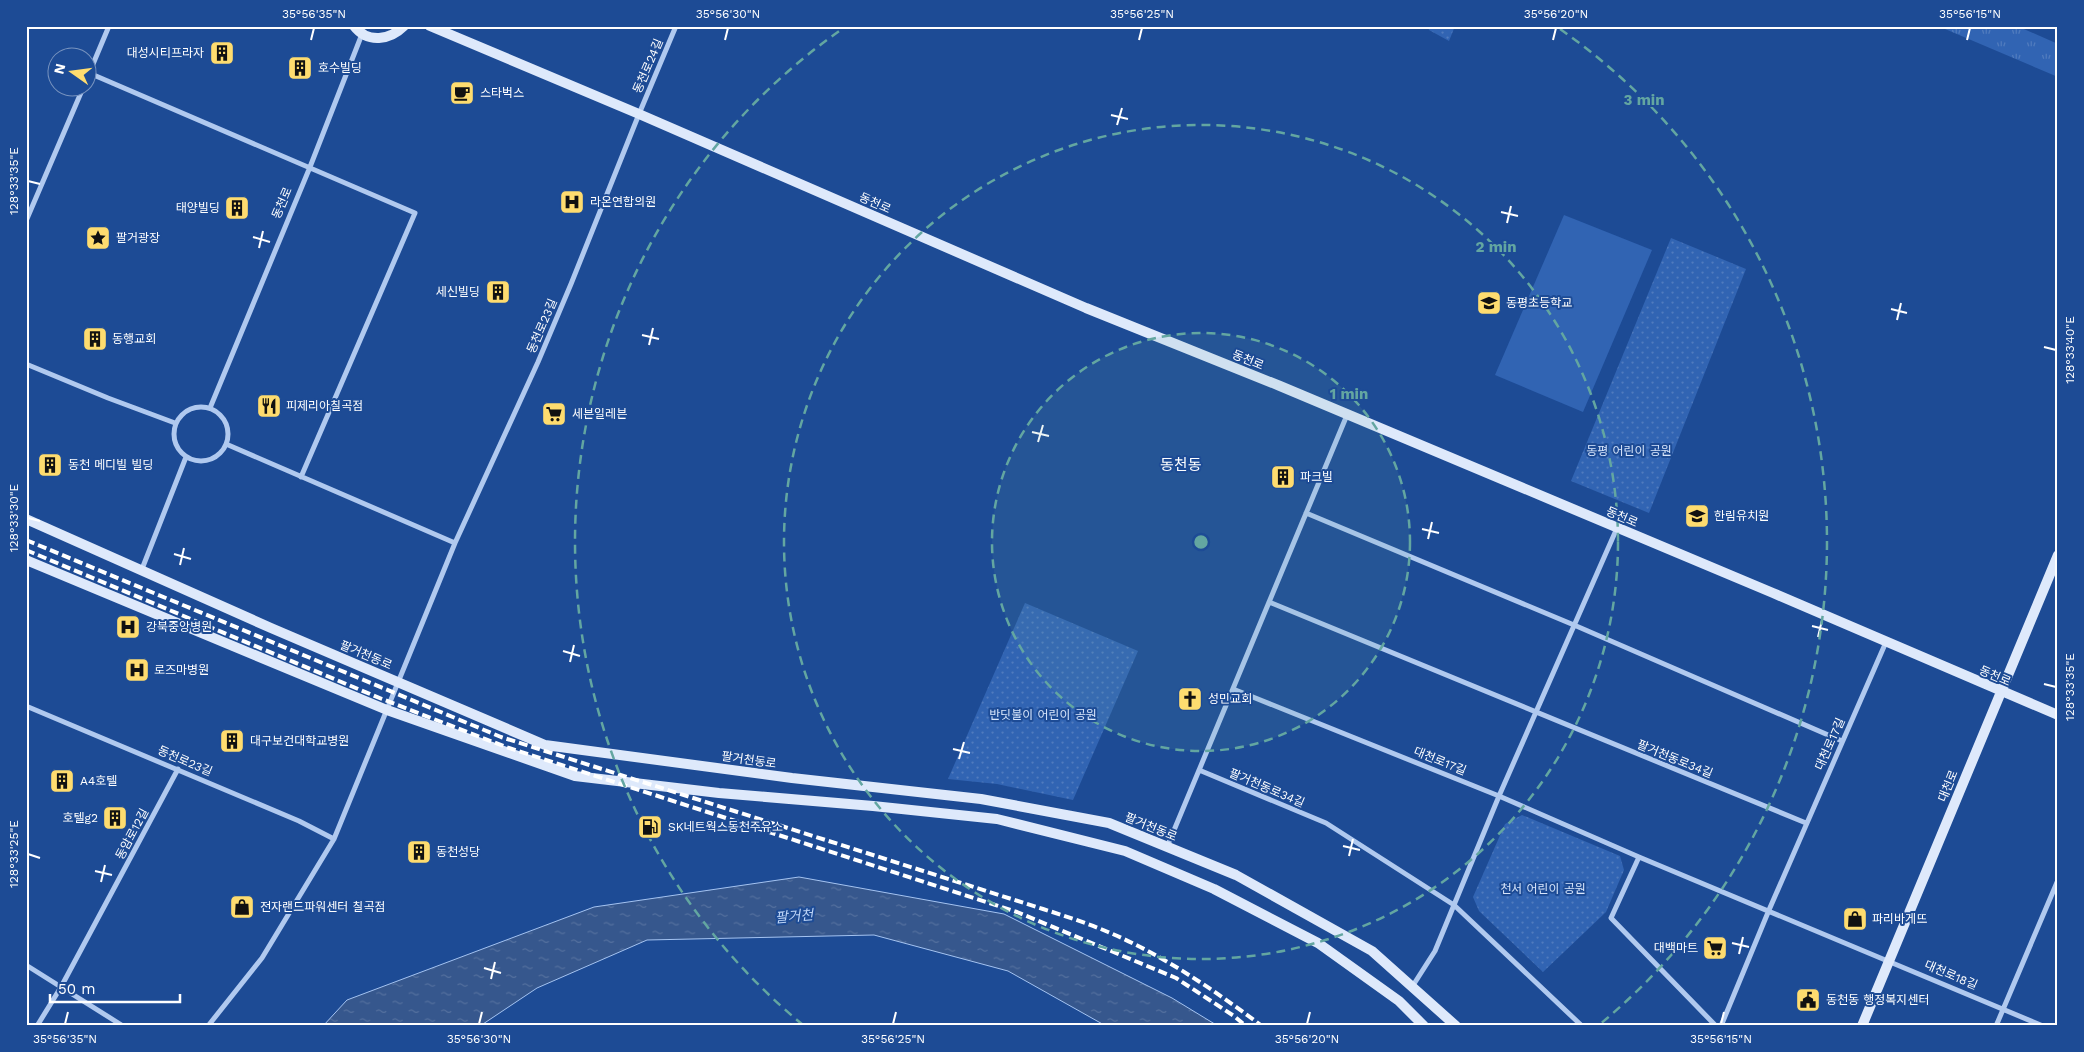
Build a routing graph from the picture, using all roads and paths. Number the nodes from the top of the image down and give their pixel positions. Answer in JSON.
{"nodes":[{"id":1,"x":109,"y":26,"type":"edge"},
{"id":2,"x":354,"y":26,"type":"edge"},
{"id":3,"x":404,"y":26,"type":"edge"},
{"id":4,"x":430,"y":26,"type":"edge"},
{"id":5,"x":676,"y":26,"type":"edge"},
{"id":6,"x":362,"y":34,"type":"junction"},
{"id":7,"x":98,"y":52,"type":"edge"},
{"id":8,"x":98,"y":79,"type":"edge"},
{"id":9,"x":79,"y":98,"type":"edge"},
{"id":10,"x":639,"y":114,"type":"junction"},
{"id":11,"x":310,"y":167,"type":"junction"},
{"id":12,"x":26,"y":221,"type":"edge"},
{"id":13,"x":26,"y":364,"type":"edge"},
{"id":14,"x":210,"y":408,"type":"junction"},
{"id":15,"x":1347,"y":415,"type":"junction"},
{"id":16,"x":175,"y":423,"type":"junction"},
{"id":17,"x":226,"y":444,"type":"junction"},
{"id":18,"x":186,"y":457,"type":"junction"},
{"id":19,"x":301,"y":477,"type":"junction"},
{"id":20,"x":1306,"y":514,"type":"junction"},
{"id":21,"x":26,"y":520,"type":"edge"},
{"id":22,"x":1617,"y":528,"type":"junction"},
{"id":23,"x":455,"y":543,"type":"junction"},
{"id":24,"x":2058,"y":555,"type":"edge"},
{"id":25,"x":26,"y":560,"type":"edge"},
{"id":26,"x":142,"y":569,"type":"junction"},
{"id":27,"x":1270,"y":602,"type":"junction"},
{"id":28,"x":1574,"y":626,"type":"junction"},
{"id":29,"x":1886,"y":642,"type":"junction"},
{"id":30,"x":398,"y":683,"type":"junction"},
{"id":31,"x":1233,"y":689,"type":"junction"},
{"id":32,"x":2000,"y":692,"type":"junction"},
{"id":33,"x":26,"y":706,"type":"edge"},
{"id":34,"x":387,"y":710,"type":"junction"},
{"id":35,"x":1536,"y":713,"type":"junction"},
{"id":36,"x":2058,"y":715,"type":"edge"},
{"id":37,"x":1842,"y":741,"type":"junction"},
{"id":38,"x":178,"y":769,"type":"junction"},
{"id":39,"x":1199,"y":770,"type":"junction"},
{"id":40,"x":1499,"y":796,"type":"junction"},
{"id":41,"x":1806,"y":823,"type":"junction"},
{"id":42,"x":334,"y":839,"type":"junction"},
{"id":43,"x":1167,"y":847,"type":"junction"},
{"id":44,"x":1639,"y":857,"type":"junction"},
{"id":45,"x":2058,"y":880,"type":"edge"},
{"id":46,"x":1454,"y":905,"type":"junction"},
{"id":47,"x":1769,"y":910,"type":"junction"},
{"id":48,"x":1890,"y":961,"type":"junction"},
{"id":49,"x":26,"y":965,"type":"edge"},
{"id":50,"x":61,"y":987,"type":"junction"},
{"id":51,"x":1412,"y":987,"type":"junction"},
{"id":52,"x":2004,"y":1009,"type":"junction"},
{"id":53,"x":37,"y":1026,"type":"edge"},
{"id":54,"x":124,"y":1026,"type":"edge"},
{"id":55,"x":208,"y":1026,"type":"edge"},
{"id":56,"x":1424,"y":1026,"type":"edge"},
{"id":57,"x":1456,"y":1026,"type":"edge"},
{"id":58,"x":1582,"y":1026,"type":"edge"},
{"id":59,"x":1716,"y":1026,"type":"edge"},
{"id":60,"x":1720,"y":1026,"type":"edge"},
{"id":61,"x":1862,"y":1026,"type":"edge"},
{"id":62,"x":1996,"y":1026,"type":"edge"},
{"id":63,"x":2043,"y":1026,"type":"edge"}],
"edges":[{"from":1,"to":7,"type":"street"},
{"from":2,"to":6,"type":"main road"},
{"from":3,"to":6,"type":"main road"},
{"from":4,"to":10,"type":"main road","name":"동천로"},
{"from":5,"to":10,"type":"street","name":"동천로24길"},
{"from":6,"to":11,"type":"street","name":"동천로"},
{"from":8,"to":11,"type":"street"},
{"from":9,"to":12,"type":"street"},
{"from":10,"to":15,"type":"main road","name":"동천로"},
{"from":10,"to":23,"type":"street","name":"동천로23길"},
{"from":11,"to":14,"type":"street","name":"동천로"},
{"from":11,"to":19,"type":"street"},
{"from":13,"to":16,"type":"street"},
{"from":14,"to":16,"type":"street"},
{"from":14,"to":17,"type":"street"},
{"from":15,"to":20,"type":"street"},
{"from":15,"to":22,"type":"main road","name":"동천로"},
{"from":16,"to":18,"type":"street"},
{"from":17,"to":18,"type":"street"},
{"from":17,"to":19,"type":"street"},
{"from":18,"to":26,"type":"street"},
{"from":19,"to":23,"type":"street"},
{"from":20,"to":27,"type":"street"},
{"from":20,"to":28,"type":"street"},
{"from":21,"to":26,"type":"main road","name":"팔거천동로"},
{"from":22,"to":28,"type":"street"},
{"from":22,"to":29,"type":"main road","name":"동천로"},
{"from":23,"to":30,"type":"street","name":"동천로23길"},
{"from":24,"to":32,"type":"main road","name":"대천로"},
{"from":25,"to":34,"type":"main road"},
{"from":26,"to":30,"type":"main road","name":"팔거천동로"},
{"from":27,"to":31,"type":"street"},
{"from":27,"to":35,"type":"street","name":"팔거천동로34길"},
{"from":28,"to":35,"type":"street"},
{"from":28,"to":37,"type":"street"},
{"from":29,"to":32,"type":"main road","name":"동천로"},
{"from":29,"to":37,"type":"street","name":"대천로17길"},
{"from":30,"to":34,"type":"street","name":"동천로23길"},
{"from":30,"to":43,"type":"main road","name":"팔거천동로"},
{"from":31,"to":39,"type":"street"},
{"from":31,"to":40,"type":"street","name":"대천로17길"},
{"from":32,"to":36,"type":"main road","name":"동천로"},
{"from":32,"to":48,"type":"main road","name":"대천로"},
{"from":33,"to":38,"type":"street","name":"동천로23길"},
{"from":34,"to":42,"type":"street","name":"동천로23길"},
{"from":34,"to":56,"type":"main road"},
{"from":35,"to":40,"type":"street"},
{"from":35,"to":41,"type":"street","name":"팔거천동로34길"},
{"from":37,"to":41,"type":"street","name":"대천로17길"},
{"from":38,"to":42,"type":"street","name":"동천로23길"},
{"from":38,"to":50,"type":"street","name":"동암로12길"},
{"from":39,"to":43,"type":"street"},
{"from":39,"to":46,"type":"street","name":"팔거천동로34길"},
{"from":40,"to":44,"type":"street","name":"대천로17길"},
{"from":40,"to":46,"type":"street"},
{"from":41,"to":47,"type":"street","name":"대천로17길"},
{"from":42,"to":55,"type":"street","name":"동천로23길"},
{"from":43,"to":51,"type":"main road","name":"팔거천동로"},
{"from":44,"to":47,"type":"street","name":"대천로17길"},
{"from":44,"to":59,"type":"street"},
{"from":45,"to":52,"type":"street"},
{"from":46,"to":51,"type":"street"},
{"from":46,"to":58,"type":"street","name":"팔거천동로34길"},
{"from":47,"to":48,"type":"street","name":"대천로17길"},
{"from":47,"to":60,"type":"street","name":"대천로17길"},
{"from":48,"to":52,"type":"street","name":"대천로18길"},
{"from":48,"to":61,"type":"main road","name":"대천로"},
{"from":49,"to":50,"type":"street"},
{"from":50,"to":53,"type":"street","name":"동암로12길"},
{"from":50,"to":54,"type":"street"},
{"from":51,"to":57,"type":"main road","name":"팔거천동로"},
{"from":52,"to":62,"type":"street"},
{"from":52,"to":63,"type":"street","name":"대천로18길"}]}
